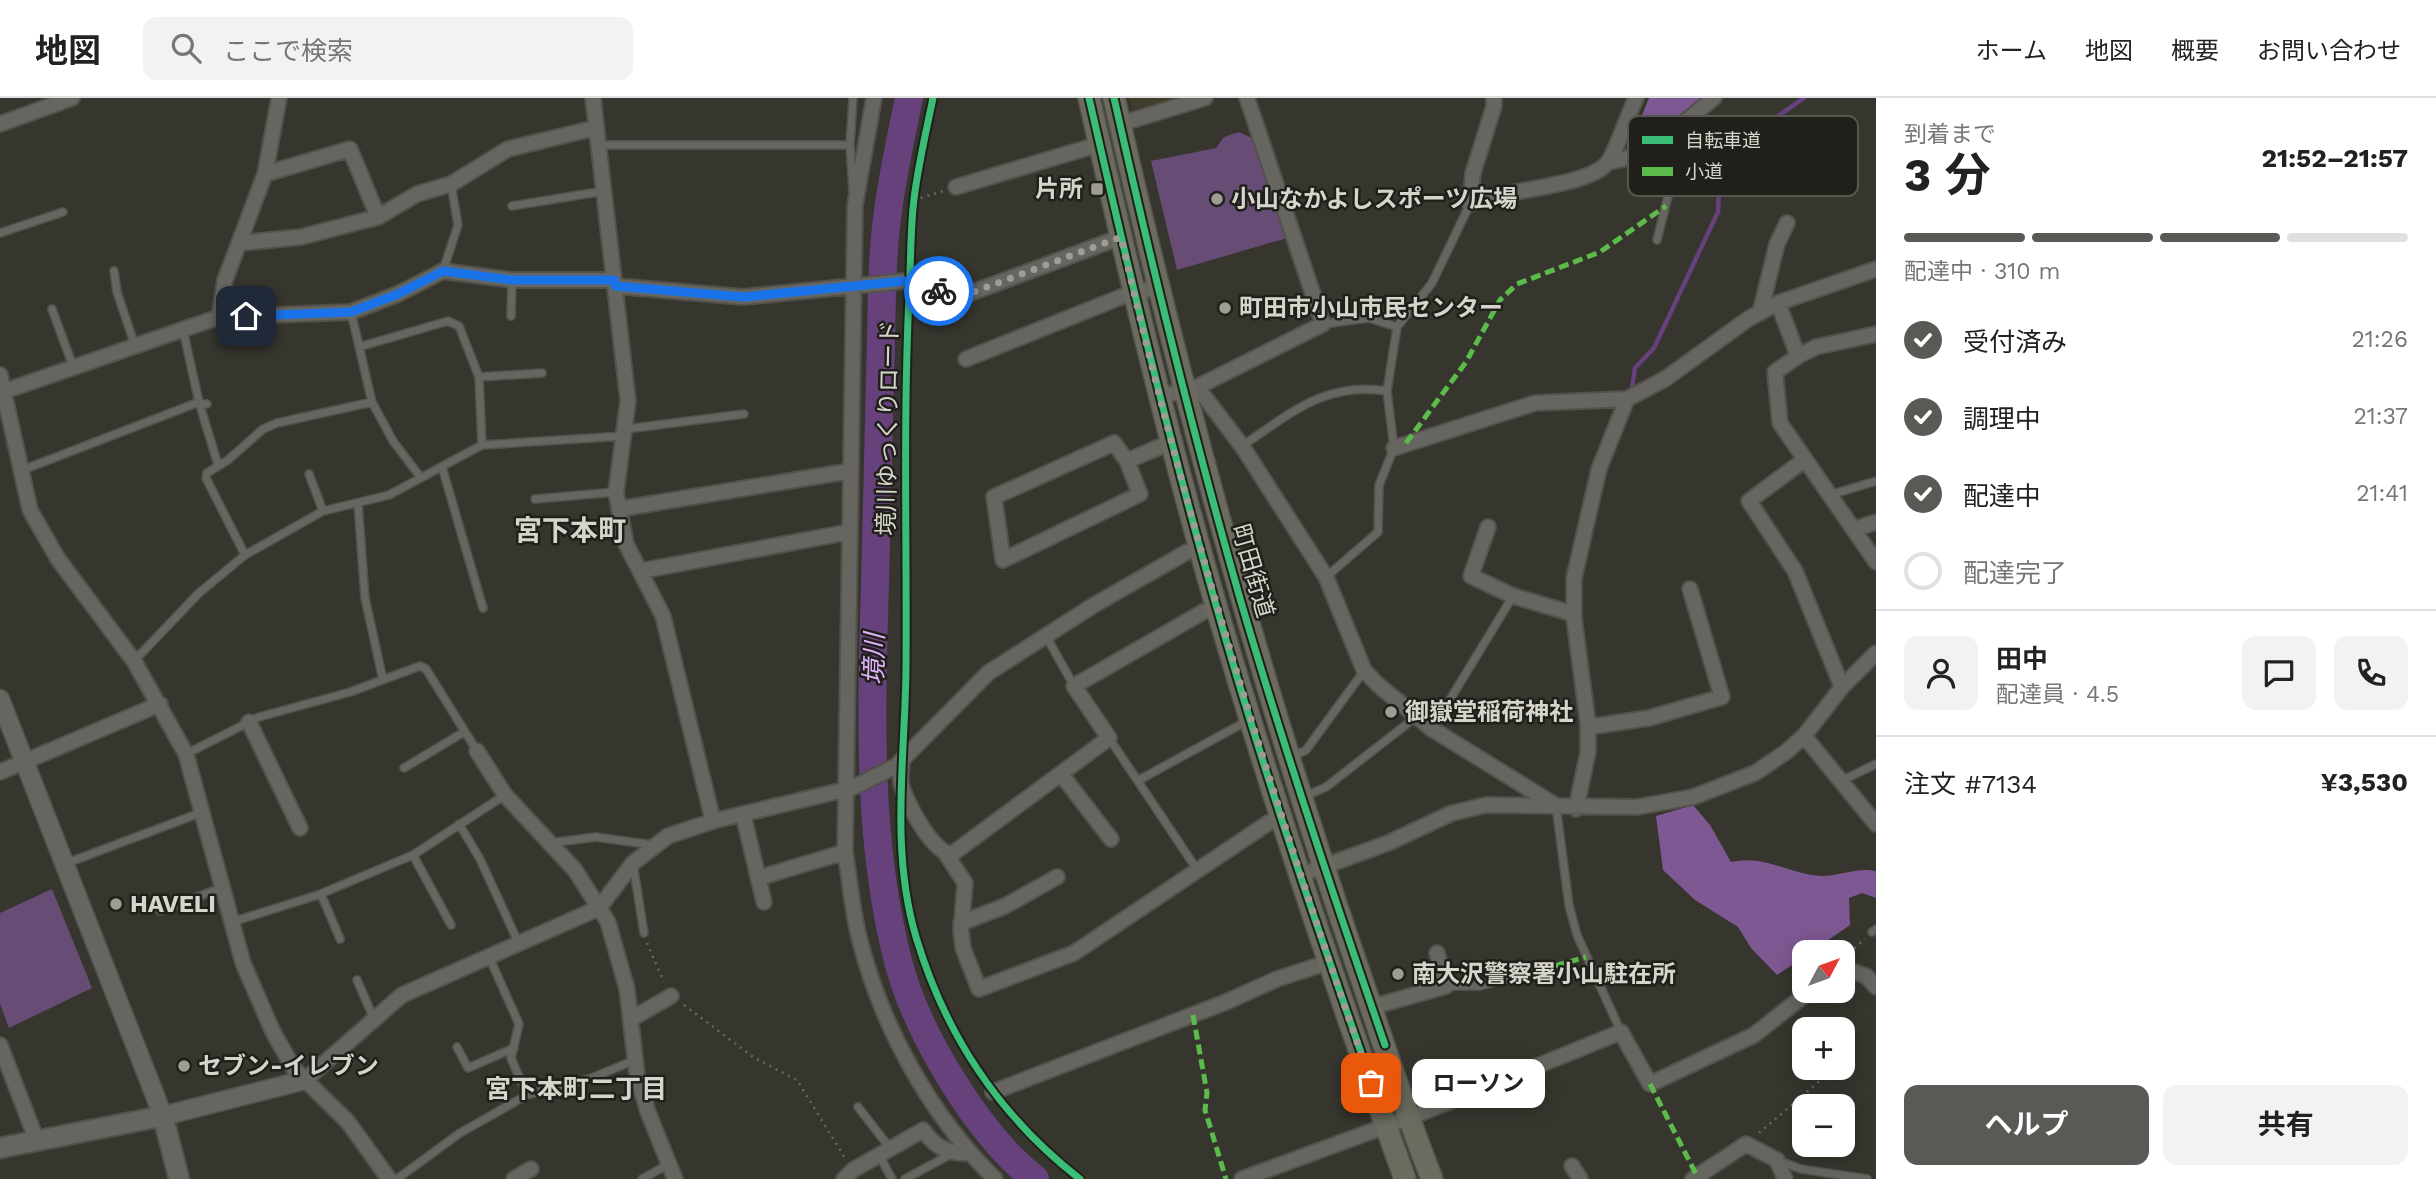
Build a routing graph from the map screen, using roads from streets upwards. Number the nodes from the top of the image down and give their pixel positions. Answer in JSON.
{"nodes":[{"id":1,"x":72,"y":98,"type":"edge"},
{"id":2,"x":279,"y":98,"type":"edge"},
{"id":3,"x":593,"y":98,"type":"edge"},
{"id":4,"x":874,"y":98,"type":"edge"},
{"id":5,"x":1089,"y":98,"type":"edge"},
{"id":6,"x":1114,"y":98,"type":"edge"},
{"id":7,"x":1205,"y":98,"type":"edge"},
{"id":8,"x":1247,"y":98,"type":"edge"},
{"id":9,"x":1494,"y":98,"type":"edge"},
{"id":10,"x":1636,"y":98,"type":"edge"},
{"id":11,"x":1714,"y":98,"type":"edge"},
{"id":12,"x":1628,"y":116,"type":"edge"},
{"id":13,"x":1692,"y":116,"type":"edge"},
{"id":14,"x":1628,"y":117,"type":"edge"},
{"id":15,"x":0,"y":124,"type":"edge"},
{"id":16,"x":1120,"y":124,"type":"junction"},
{"id":17,"x":595,"y":128,"type":"junction"},
{"id":18,"x":1100,"y":144,"type":"junction"},
{"id":19,"x":1628,"y":160,"type":"edge"},
{"id":20,"x":1609,"y":162,"type":"junction"},
{"id":21,"x":265,"y":174,"type":"junction"},
{"id":22,"x":956,"y":187,"type":"road end"},
{"id":23,"x":378,"y":217,"type":"junction"},
{"id":24,"x":1787,"y":223,"type":"dead end"},
{"id":25,"x":1121,"y":237,"type":"junction"},
{"id":26,"x":240,"y":243,"type":"junction"},
{"id":27,"x":1876,"y":269,"type":"edge"},
{"id":28,"x":615,"y":283,"type":"junction"},
{"id":29,"x":857,"y":286,"type":"junction"},
{"id":30,"x":1157,"y":287,"type":"junction"},
{"id":31,"x":1134,"y":293,"type":"junction"},
{"id":32,"x":1778,"y":303,"type":"junction"},
{"id":33,"x":1760,"y":313,"type":"junction"},
{"id":34,"x":219,"y":317,"type":"junction"},
{"id":35,"x":1876,"y":334,"type":"edge"},
{"id":36,"x":1798,"y":356,"type":"junction"},
{"id":37,"x":966,"y":359,"type":"dead end"},
{"id":38,"x":0,"y":375,"type":"edge"},
{"id":39,"x":1190,"y":389,"type":"junction"},
{"id":40,"x":5,"y":391,"type":"junction"},
{"id":41,"x":1159,"y":397,"type":"junction"},
{"id":42,"x":1627,"y":399,"type":"junction"},
{"id":43,"x":1171,"y":442,"type":"junction"},
{"id":44,"x":6,"y":445,"type":"edge"},
{"id":45,"x":1394,"y":449,"type":"road end"},
{"id":46,"x":1127,"y":461,"type":"junction"},
{"id":47,"x":1803,"y":461,"type":"junction"},
{"id":48,"x":850,"y":471,"type":"junction"},
{"id":49,"x":620,"y":509,"type":"junction"},
{"id":50,"x":1876,"y":522,"type":"edge"},
{"id":51,"x":1488,"y":527,"type":"dead end"},
{"id":52,"x":1855,"y":529,"type":"junction"},
{"id":53,"x":849,"y":532,"type":"junction"},
{"id":54,"x":1200,"y":548,"type":"junction"},
{"id":55,"x":1876,"y":562,"type":"edge"},
{"id":56,"x":640,"y":571,"type":"junction"},
{"id":57,"x":1690,"y":589,"type":"dead end"},
{"id":58,"x":1217,"y":608,"type":"junction"},
{"id":59,"x":1574,"y":614,"type":"junction"},
{"id":60,"x":1876,"y":653,"type":"edge"},
{"id":61,"x":1842,"y":687,"type":"junction"},
{"id":62,"x":0,"y":699,"type":"edge"},
{"id":63,"x":160,"y":704,"type":"junction"},
{"id":64,"x":249,"y":722,"type":"road end"},
{"id":65,"x":1588,"y":727,"type":"junction"},
{"id":66,"x":1804,"y":736,"type":"junction"},
{"id":67,"x":477,"y":751,"type":"road end"},
{"id":68,"x":25,"y":762,"type":"junction"},
{"id":69,"x":899,"y":764,"type":"junction"},
{"id":70,"x":0,"y":772,"type":"edge"},
{"id":71,"x":1061,"y":774,"type":"junction"},
{"id":72,"x":849,"y":789,"type":"junction"},
{"id":73,"x":1556,"y":806,"type":"junction"},
{"id":74,"x":1577,"y":808,"type":"junction"},
{"id":75,"x":743,"y":814,"type":"junction"},
{"id":76,"x":1281,"y":818,"type":"junction"},
{"id":77,"x":713,"y":821,"type":"junction"},
{"id":78,"x":1876,"y":824,"type":"edge"},
{"id":79,"x":300,"y":828,"type":"dead end"},
{"id":80,"x":1111,"y":839,"type":"dead end"},
{"id":81,"x":845,"y":852,"type":"junction"},
{"id":82,"x":946,"y":854,"type":"junction"},
{"id":83,"x":1323,"y":866,"type":"junction"},
{"id":84,"x":1300,"y":875,"type":"junction"},
{"id":85,"x":1056,"y":877,"type":"dead end"},
{"id":86,"x":758,"y":878,"type":"junction"},
{"id":87,"x":764,"y":902,"type":"dead end"},
{"id":88,"x":599,"y":908,"type":"junction"},
{"id":89,"x":961,"y":923,"type":"junction"},
{"id":90,"x":1437,"y":953,"type":"dead end"},
{"id":91,"x":1329,"y":961,"type":"junction"},
{"id":92,"x":1855,"y":972,"type":"edge"},
{"id":93,"x":1876,"y":987,"type":"edge"},
{"id":94,"x":671,"y":996,"type":"road end"},
{"id":95,"x":1795,"y":1003,"type":"edge"},
{"id":96,"x":1371,"y":1007,"type":"junction"},
{"id":97,"x":631,"y":1019,"type":"junction"},
{"id":98,"x":0,"y":1045,"type":"edge"},
{"id":99,"x":304,"y":1080,"type":"junction"},
{"id":100,"x":993,"y":1092,"type":"dead end"},
{"id":101,"x":163,"y":1116,"type":"junction"},
{"id":102,"x":1409,"y":1117,"type":"junction"},
{"id":103,"x":1386,"y":1125,"type":"junction"},
{"id":104,"x":37,"y":1141,"type":"junction"},
{"id":105,"x":0,"y":1148,"type":"edge"},
{"id":106,"x":969,"y":1153,"type":"junction"},
{"id":107,"x":1572,"y":1166,"type":"dead end"},
{"id":108,"x":531,"y":1169,"type":"dead end"},
{"id":109,"x":849,"y":1174,"type":"edge"},
{"id":110,"x":179,"y":1179,"type":"edge"},
{"id":111,"x":390,"y":1179,"type":"edge"},
{"id":112,"x":514,"y":1179,"type":"edge"},
{"id":113,"x":675,"y":1179,"type":"edge"},
{"id":114,"x":995,"y":1179,"type":"edge"},
{"id":115,"x":1242,"y":1179,"type":"edge"},
{"id":116,"x":1405,"y":1179,"type":"edge"},
{"id":117,"x":1432,"y":1179,"type":"edge"},
{"id":118,"x":1580,"y":1179,"type":"edge"},
{"id":119,"x":1693,"y":1179,"type":"edge"},
{"id":120,"x":1785,"y":1179,"type":"edge"}],
"edges":[{"from":1,"to":15,"type":"street"},
{"from":2,"to":21,"type":"street"},
{"from":3,"to":17,"type":"street"},
{"from":4,"to":29,"type":"street"},
{"from":5,"to":18,"type":"main road","name":"町田街道"},
{"from":6,"to":16,"type":"main road","name":"町田街道"},
{"from":7,"to":16,"type":"street"},
{"from":8,"to":39,"type":"street"},
{"from":9,"to":20,"type":"street"},
{"from":10,"to":12,"type":"street"},
{"from":11,"to":13,"type":"street"},
{"from":14,"to":20,"type":"street"},
{"from":16,"to":30,"type":"main road","name":"町田街道"},
{"from":17,"to":23,"type":"street"},
{"from":17,"to":28,"type":"street"},
{"from":18,"to":22,"type":"street"},
{"from":18,"to":25,"type":"main road","name":"町田街道"},
{"from":19,"to":20,"type":"street"},
{"from":21,"to":23,"type":"street"},
{"from":21,"to":26,"type":"street"},
{"from":23,"to":26,"type":"street"},
{"from":24,"to":33,"type":"street"},
{"from":25,"to":29,"type":"street"},
{"from":25,"to":31,"type":"main road","name":"町田街道"},
{"from":26,"to":34,"type":"street"},
{"from":27,"to":32,"type":"street"},
{"from":28,"to":29,"type":"street"},
{"from":28,"to":34,"type":"street"},
{"from":28,"to":49,"type":"street"},
{"from":29,"to":48,"type":"street"},
{"from":30,"to":31,"type":"street"},
{"from":30,"to":39,"type":"main road","name":"町田街道"},
{"from":31,"to":37,"type":"street"},
{"from":31,"to":41,"type":"main road","name":"町田街道"},
{"from":32,"to":33,"type":"street"},
{"from":32,"to":36,"type":"street"},
{"from":33,"to":42,"type":"street"},
{"from":34,"to":40,"type":"street"},
{"from":35,"to":36,"type":"street"},
{"from":36,"to":47,"type":"street"},
{"from":38,"to":40,"type":"street"},
{"from":39,"to":41,"type":"street"},
{"from":39,"to":73,"type":"street"},
{"from":39,"to":83,"type":"main road","name":"町田街道"},
{"from":40,"to":44,"type":"street"},
{"from":41,"to":43,"type":"main road","name":"町田街道"},
{"from":42,"to":45,"type":"street"},
{"from":42,"to":59,"type":"street"},
{"from":43,"to":46,"type":"street"},
{"from":43,"to":54,"type":"main road","name":"町田街道"},
{"from":44,"to":63,"type":"street"},
{"from":46,"to":46,"type":"street"},
{"from":47,"to":52,"type":"street"},
{"from":47,"to":61,"type":"street"},
{"from":48,"to":49,"type":"street"},
{"from":48,"to":53,"type":"street"},
{"from":49,"to":56,"type":"street"},
{"from":50,"to":52,"type":"street"},
{"from":51,"to":59,"type":"street"},
{"from":52,"to":55,"type":"street"},
{"from":53,"to":56,"type":"street"},
{"from":53,"to":72,"type":"street"},
{"from":54,"to":58,"type":"main road","name":"町田街道"},
{"from":54,"to":69,"type":"street"},
{"from":56,"to":77,"type":"street"},
{"from":57,"to":65,"type":"street"},
{"from":58,"to":71,"type":"street"},
{"from":58,"to":76,"type":"main road","name":"町田街道"},
{"from":59,"to":65,"type":"street"},
{"from":60,"to":61,"type":"street"},
{"from":61,"to":66,"type":"street"},
{"from":62,"to":68,"type":"street"},
{"from":63,"to":68,"type":"street"},
{"from":63,"to":99,"type":"street"},
{"from":64,"to":79,"type":"street"},
{"from":65,"to":74,"type":"street"},
{"from":66,"to":74,"type":"street"},
{"from":66,"to":78,"type":"street"},
{"from":67,"to":88,"type":"street"},
{"from":68,"to":70,"type":"street"},
{"from":68,"to":101,"type":"street"},
{"from":69,"to":72,"type":"street"},
{"from":69,"to":82,"type":"street"},
{"from":71,"to":80,"type":"street"},
{"from":71,"to":82,"type":"street"},
{"from":72,"to":75,"type":"street"},
{"from":72,"to":81,"type":"street"},
{"from":73,"to":74,"type":"street"},
{"from":73,"to":83,"type":"street"},
{"from":75,"to":77,"type":"street"},
{"from":75,"to":86,"type":"street"},
{"from":76,"to":84,"type":"main road","name":"町田街道"},
{"from":76,"to":89,"type":"street"},
{"from":77,"to":88,"type":"street"},
{"from":81,"to":86,"type":"street"},
{"from":81,"to":106,"type":"street"},
{"from":82,"to":89,"type":"street"},
{"from":83,"to":84,"type":"street"},
{"from":83,"to":96,"type":"main road","name":"町田街道"},
{"from":84,"to":91,"type":"main road","name":"町田街道"},
{"from":85,"to":89,"type":"street"},
{"from":86,"to":87,"type":"street"},
{"from":88,"to":97,"type":"street"},
{"from":88,"to":99,"type":"street"},
{"from":90,"to":96,"type":"street"},
{"from":91,"to":100,"type":"street"},
{"from":91,"to":103,"type":"main road","name":"町田街道"},
{"from":92,"to":93,"type":"street"},
{"from":94,"to":97,"type":"street"},
{"from":95,"to":102,"type":"street"},
{"from":96,"to":102,"type":"main road","name":"町田街道"},
{"from":97,"to":113,"type":"street"},
{"from":98,"to":104,"type":"street"},
{"from":99,"to":101,"type":"street"},
{"from":99,"to":111,"type":"street"},
{"from":101,"to":104,"type":"main road"},
{"from":101,"to":110,"type":"main road"},
{"from":102,"to":103,"type":"street"},
{"from":102,"to":117,"type":"main road","name":"町田街道"},
{"from":103,"to":115,"type":"street"},
{"from":103,"to":116,"type":"main road","name":"町田街道"},
{"from":104,"to":105,"type":"main road"},
{"from":106,"to":109,"type":"street"},
{"from":106,"to":114,"type":"street"},
{"from":107,"to":118,"type":"street"},
{"from":108,"to":112,"type":"street"},
{"from":119,"to":120,"type":"street"}]}
